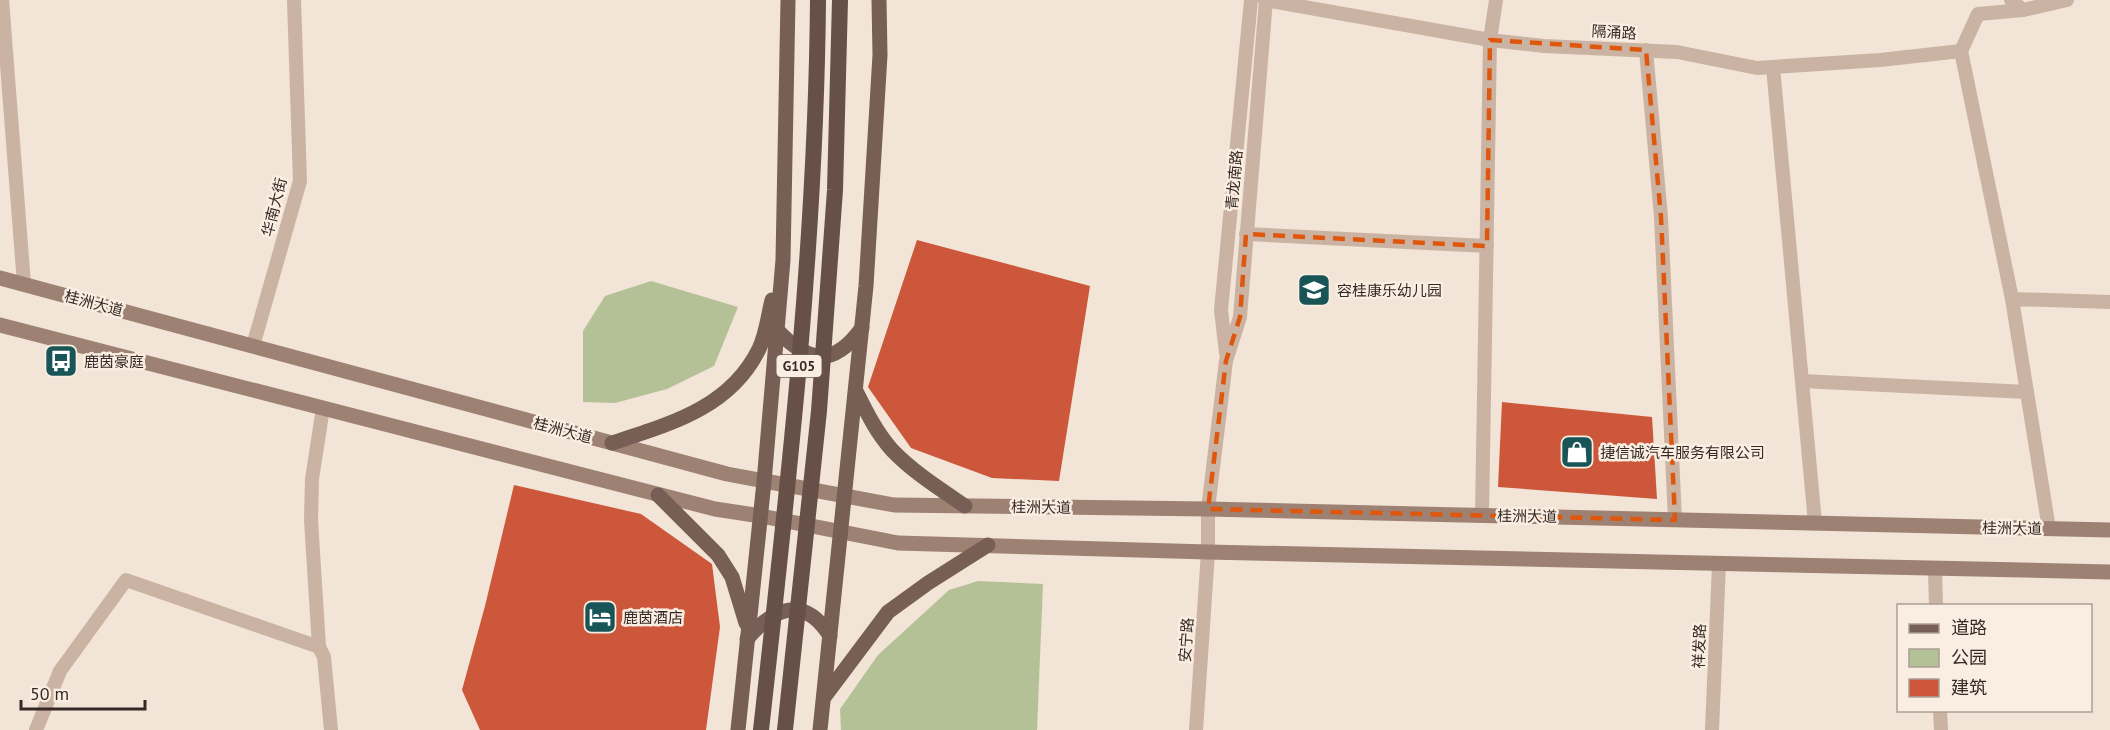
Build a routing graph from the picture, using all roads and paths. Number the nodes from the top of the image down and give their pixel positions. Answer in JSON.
{"nodes":[{"id":1,"x":2,"y":0,"type":"edge"},
{"id":2,"x":294,"y":0,"type":"edge"},
{"id":3,"x":788,"y":0,"type":"edge"},
{"id":4,"x":818,"y":0,"type":"edge"},
{"id":5,"x":840,"y":0,"type":"edge"},
{"id":6,"x":879,"y":0,"type":"edge"},
{"id":7,"x":1251,"y":0,"type":"edge"},
{"id":8,"x":1266,"y":0,"type":"edge"},
{"id":9,"x":1496,"y":0,"type":"edge"},
{"id":10,"x":2012,"y":0,"type":"edge"},
{"id":11,"x":2067,"y":0,"type":"edge"},
{"id":12,"x":2023,"y":10,"type":"junction"},
{"id":13,"x":1490,"y":40,"type":"junction"},
{"id":14,"x":1646,"y":50,"type":"junction"},
{"id":15,"x":1961,"y":51,"type":"junction"},
{"id":16,"x":1773,"y":67,"type":"junction"},
{"id":17,"x":1246,"y":234,"type":"junction"},
{"id":18,"x":1487,"y":246,"type":"junction"},
{"id":19,"x":783,"y":260,"type":"junction"},
{"id":20,"x":0,"y":278,"type":"edge"},
{"id":21,"x":24,"y":284,"type":"junction"},
{"id":22,"x":2012,"y":299,"type":"junction"},
{"id":23,"x":2110,"y":302,"type":"edge"},
{"id":24,"x":0,"y":325,"type":"edge"},
{"id":25,"x":862,"y":328,"type":"junction"},
{"id":26,"x":777,"y":330,"type":"junction"},
{"id":27,"x":253,"y":346,"type":"junction"},
{"id":28,"x":1226,"y":361,"type":"junction"},
{"id":29,"x":1802,"y":381,"type":"junction"},
{"id":30,"x":856,"y":390,"type":"junction"},
{"id":31,"x":2027,"y":392,"type":"junction"},
{"id":32,"x":323,"y":408,"type":"junction"},
{"id":33,"x":612,"y":443,"type":"junction"},
{"id":34,"x":764,"y":482,"type":"junction"},
{"id":35,"x":658,"y":495,"type":"junction"},
{"id":36,"x":845,"y":497,"type":"junction"},
{"id":37,"x":965,"y":506,"type":"junction"},
{"id":38,"x":1208,"y":509,"type":"junction"},
{"id":39,"x":1482,"y":515,"type":"junction"},
{"id":40,"x":761,"y":516,"type":"junction"},
{"id":41,"x":1675,"y":520,"type":"junction"},
{"id":42,"x":1815,"y":523,"type":"junction"},
{"id":43,"x":2049,"y":529,"type":"junction"},
{"id":44,"x":2110,"y":530,"type":"edge"},
{"id":45,"x":840,"y":532,"type":"junction"},
{"id":46,"x":988,"y":545,"type":"junction"},
{"id":47,"x":1208,"y":552,"type":"junction"},
{"id":48,"x":1719,"y":564,"type":"junction"},
{"id":49,"x":1935,"y":570,"type":"junction"},
{"id":50,"x":2110,"y":572,"type":"edge"},
{"id":51,"x":1936,"y":604,"type":"edge"},
{"id":52,"x":748,"y":635,"type":"junction"},
{"id":53,"x":830,"y":636,"type":"junction"},
{"id":54,"x":319,"y":647,"type":"junction"},
{"id":55,"x":823,"y":699,"type":"junction"},
{"id":56,"x":1940,"y":712,"type":"edge"},
{"id":57,"x":36,"y":730,"type":"edge"},
{"id":58,"x":331,"y":730,"type":"edge"},
{"id":59,"x":738,"y":730,"type":"edge"},
{"id":60,"x":761,"y":730,"type":"edge"},
{"id":61,"x":785,"y":730,"type":"edge"},
{"id":62,"x":820,"y":730,"type":"edge"},
{"id":63,"x":1196,"y":730,"type":"edge"},
{"id":64,"x":1712,"y":730,"type":"edge"},
{"id":65,"x":1941,"y":730,"type":"edge"}],
"edges":[{"from":1,"to":21,"type":"street"},
{"from":2,"to":27,"type":"street","name":"华南大街"},
{"from":3,"to":19,"type":"main road"},
{"from":4,"to":60,"type":"highway","number":"G105","bridge":true},
{"from":5,"to":61,"type":"highway","name":"G105","number":"G105","bridge":true},
{"from":6,"to":25,"type":"main road"},
{"from":7,"to":28,"type":"street","name":"青龙南路"},
{"from":8,"to":13,"type":"street","name":"隔涌路"},
{"from":8,"to":17,"type":"street","name":"青龙南路"},
{"from":9,"to":13,"type":"street"},
{"from":10,"to":12,"type":"street"},
{"from":11,"to":12,"type":"street"},
{"from":12,"to":15,"type":"street"},
{"from":13,"to":14,"type":"street","name":"隔涌路"},
{"from":13,"to":18,"type":"street"},
{"from":14,"to":16,"type":"street","name":"隔涌路"},
{"from":14,"to":41,"type":"street"},
{"from":15,"to":16,"type":"street","name":"隔涌路"},
{"from":15,"to":22,"type":"street"},
{"from":16,"to":29,"type":"street"},
{"from":17,"to":18,"type":"street"},
{"from":17,"to":28,"type":"street","name":"青龙南路"},
{"from":18,"to":39,"type":"street"},
{"from":19,"to":26,"type":"main road"},
{"from":19,"to":33,"type":"main road"},
{"from":20,"to":21,"type":"main road","name":"桂洲大道"},
{"from":21,"to":27,"type":"main road","name":"桂洲大道"},
{"from":22,"to":23,"type":"street"},
{"from":22,"to":31,"type":"street"},
{"from":24,"to":32,"type":"main road"},
{"from":25,"to":26,"type":"main road"},
{"from":25,"to":30,"type":"main road"},
{"from":26,"to":34,"type":"main road"},
{"from":27,"to":33,"type":"main road","name":"桂洲大道"},
{"from":28,"to":38,"type":"street","name":"青龙南路"},
{"from":29,"to":31,"type":"street"},
{"from":29,"to":42,"type":"street"},
{"from":30,"to":36,"type":"main road"},
{"from":30,"to":37,"type":"main road"},
{"from":31,"to":43,"type":"street"},
{"from":32,"to":35,"type":"main road"},
{"from":32,"to":54,"type":"street"},
{"from":33,"to":34,"type":"main road","name":"桂洲大道"},
{"from":34,"to":36,"type":"main road","name":"桂洲大道"},
{"from":34,"to":40,"type":"main road"},
{"from":35,"to":40,"type":"main road"},
{"from":35,"to":52,"type":"main road"},
{"from":36,"to":37,"type":"main road","name":"桂洲大道"},
{"from":36,"to":45,"type":"main road"},
{"from":37,"to":38,"type":"main road","name":"桂洲大道"},
{"from":38,"to":39,"type":"main road","name":"桂洲大道"},
{"from":38,"to":47,"type":"street","name":"青龙南路"},
{"from":39,"to":41,"type":"main road","name":"桂洲大道"},
{"from":40,"to":45,"type":"main road"},
{"from":40,"to":52,"type":"main road"},
{"from":41,"to":42,"type":"main road","name":"桂洲大道"},
{"from":42,"to":43,"type":"main road","name":"桂洲大道"},
{"from":43,"to":44,"type":"main road","name":"桂洲大道"},
{"from":45,"to":46,"type":"main road"},
{"from":45,"to":53,"type":"main road"},
{"from":46,"to":47,"type":"main road"},
{"from":46,"to":55,"type":"main road"},
{"from":47,"to":48,"type":"main road"},
{"from":47,"to":63,"type":"street","name":"安宁路"},
{"from":48,"to":49,"type":"main road"},
{"from":48,"to":64,"type":"street","name":"祥发路"},
{"from":49,"to":50,"type":"main road"},
{"from":49,"to":51,"type":"street"},
{"from":52,"to":53,"type":"main road"},
{"from":52,"to":59,"type":"main road"},
{"from":53,"to":55,"type":"main road"},
{"from":54,"to":57,"type":"street"},
{"from":54,"to":58,"type":"street"},
{"from":55,"to":62,"type":"main road"},
{"from":56,"to":65,"type":"street"}]}
